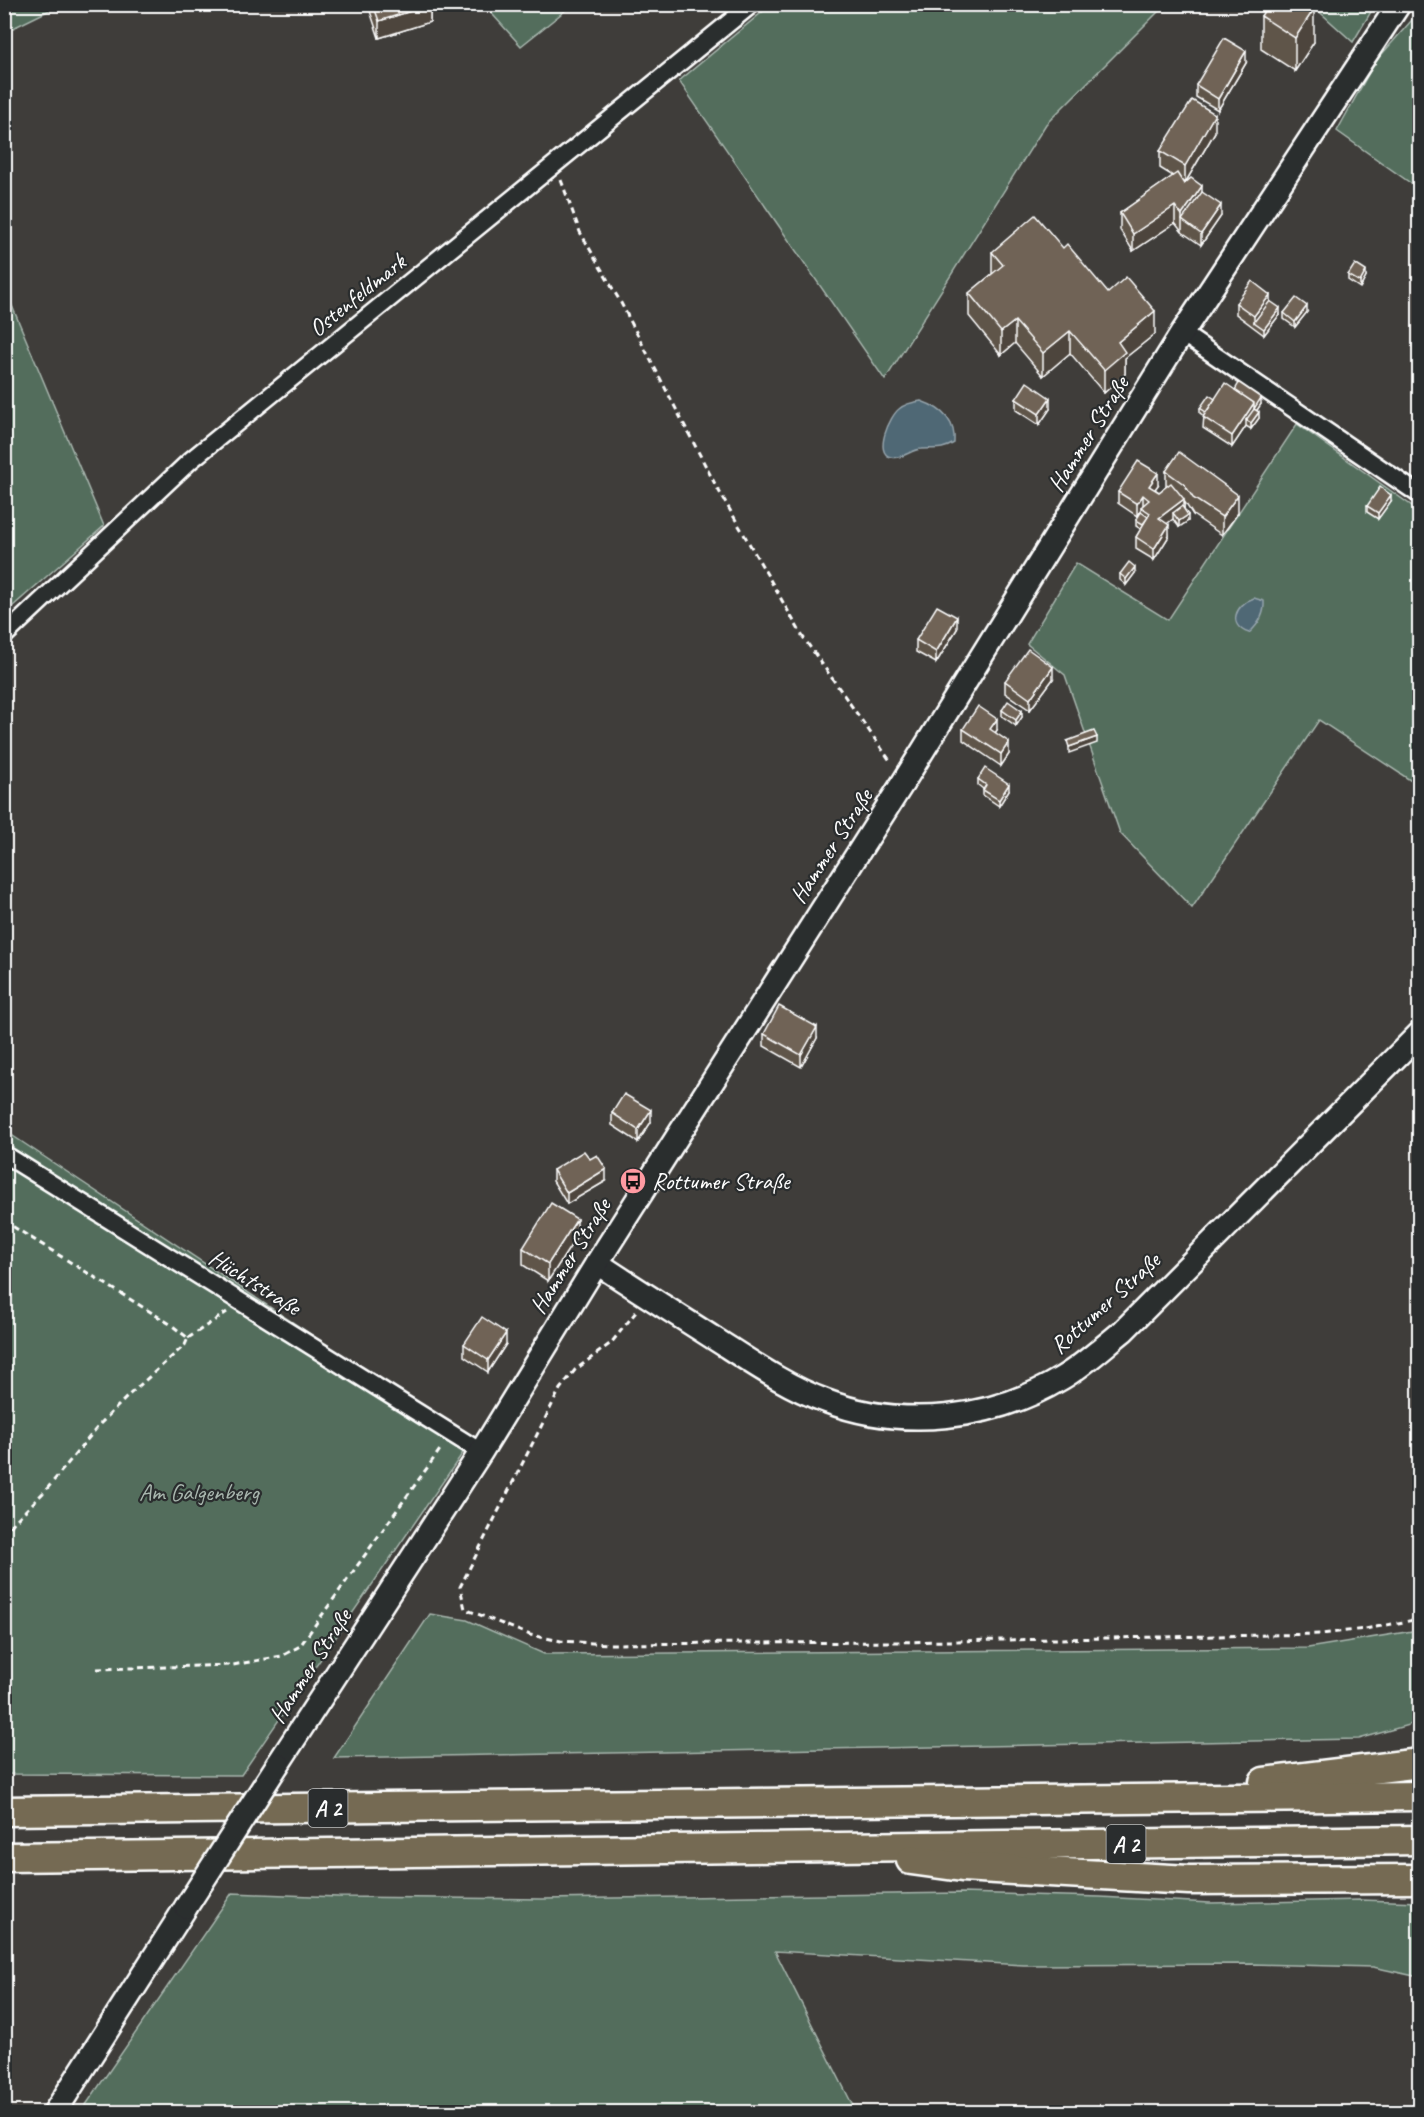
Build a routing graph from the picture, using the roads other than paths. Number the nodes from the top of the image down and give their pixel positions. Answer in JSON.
{"nodes":[{"id":1,"x":752,"y":4,"type":"edge"},
{"id":2,"x":1398,"y":4,"type":"edge"},
{"id":3,"x":1182,"y":333,"type":"junction"},
{"id":4,"x":1419,"y":495,"type":"edge"},
{"id":5,"x":4,"y":636,"type":"edge"},
{"id":6,"x":1419,"y":1033,"type":"edge"},
{"id":7,"x":4,"y":1154,"type":"edge"},
{"id":8,"x":597,"y":1263,"type":"junction"},
{"id":9,"x":481,"y":1452,"type":"junction"},
{"id":10,"x":1419,"y":1763,"type":"edge"},
{"id":11,"x":1419,"y":1796,"type":"edge"},
{"id":12,"x":1126,"y":1799,"type":"junction"},
{"id":13,"x":4,"y":1811,"type":"edge"},
{"id":14,"x":1419,"y":1840,"type":"edge"},
{"id":15,"x":832,"y":1847,"type":"junction"},
{"id":16,"x":4,"y":1857,"type":"edge"},
{"id":17,"x":1411,"y":1881,"type":"edge"},
{"id":18,"x":55,"y":2112,"type":"edge"}],
"edges":[{"from":1,"to":5,"type":"street","name":"Ostenfeldmark"},
{"from":2,"to":3,"type":"main road","name":"Hammer Straße"},
{"from":3,"to":4,"type":"street"},
{"from":3,"to":8,"type":"main road","name":"Hammer Straße"},
{"from":6,"to":8,"type":"main road","name":"Rottumer Straße"},
{"from":7,"to":9,"type":"street","name":"Hüchtstraße"},
{"from":8,"to":9,"type":"main road","name":"Hammer Straße"},
{"from":9,"to":18,"type":"main road","name":"Hammer Straße","bridge":true},
{"from":10,"to":12,"type":"highway"},
{"from":11,"to":12,"type":"highway","number":"A 2"},
{"from":12,"to":13,"type":"highway","number":"A 2"},
{"from":14,"to":15,"type":"highway","number":"A 2"},
{"from":15,"to":16,"type":"highway","number":"A 2"},
{"from":15,"to":17,"type":"highway"}]}
